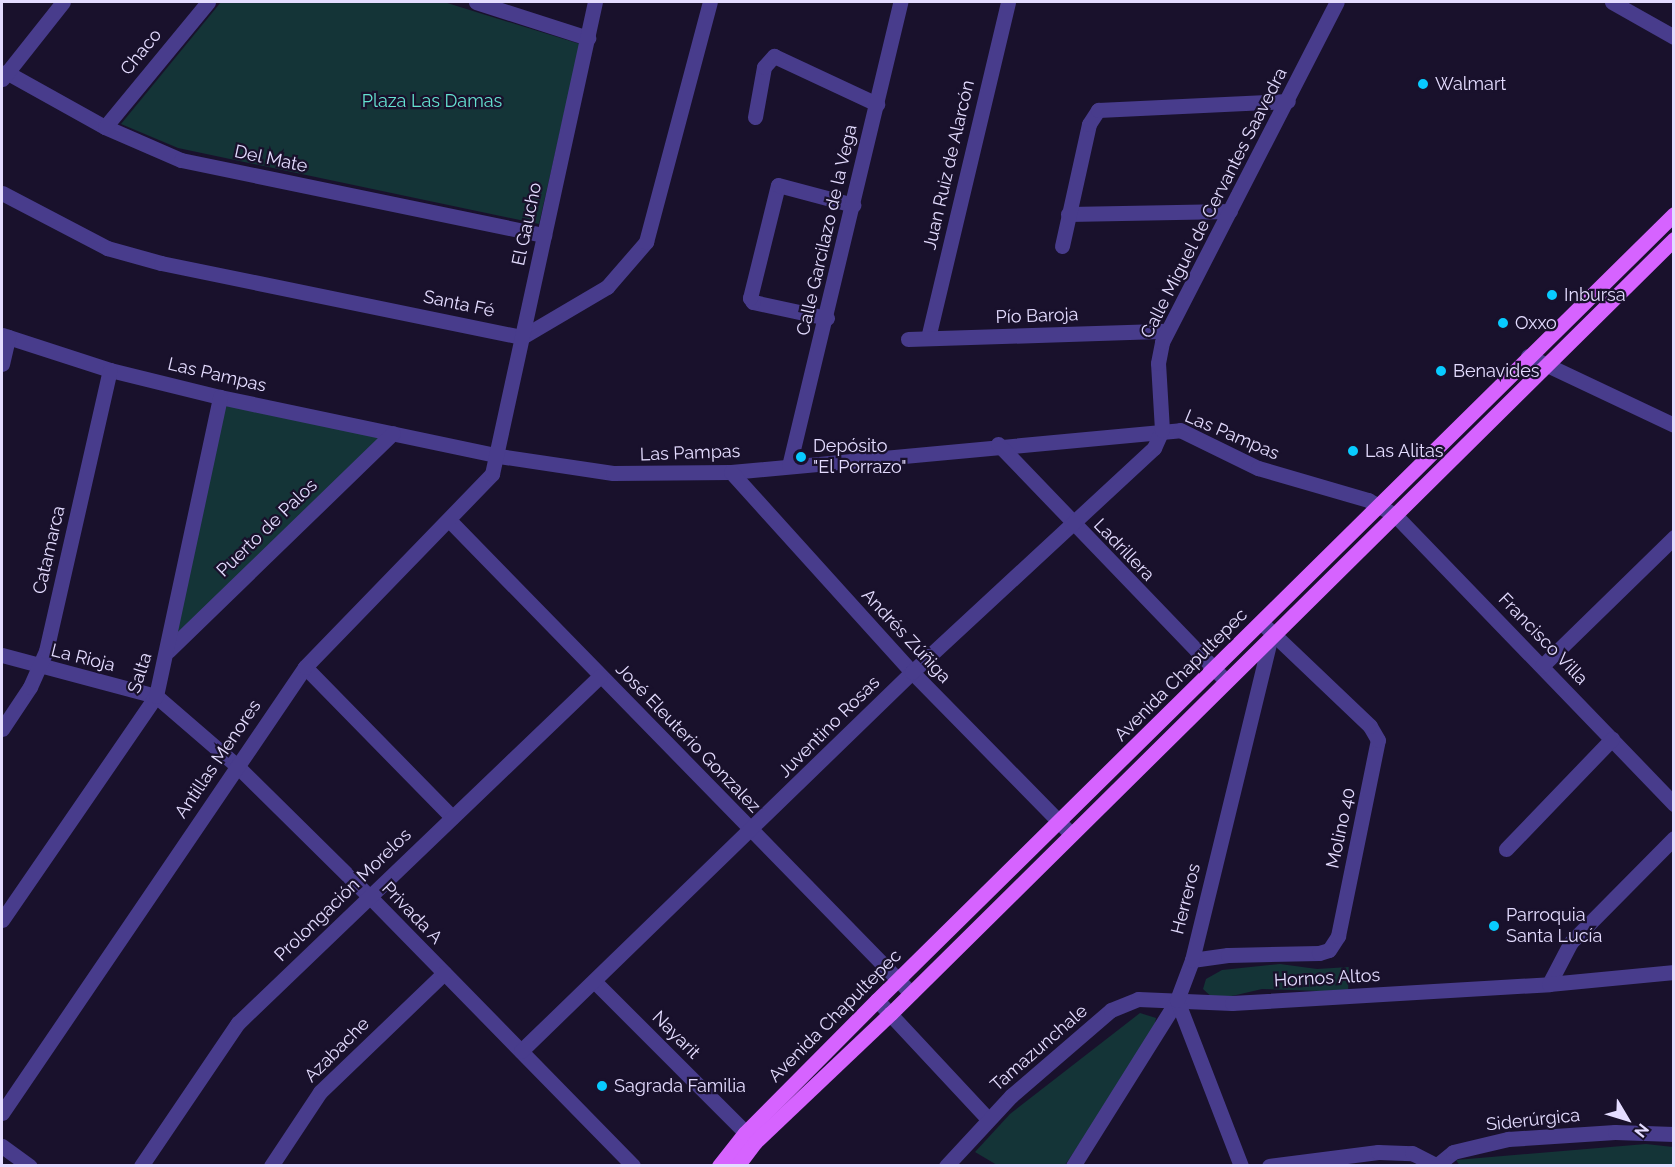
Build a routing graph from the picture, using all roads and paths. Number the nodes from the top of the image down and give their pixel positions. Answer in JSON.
{"nodes":[{"id":1,"x":63,"y":2,"type":"edge"},
{"id":2,"x":208,"y":2,"type":"edge"},
{"id":3,"x":476,"y":2,"type":"edge"},
{"id":4,"x":596,"y":2,"type":"edge"},
{"id":5,"x":710,"y":2,"type":"edge"},
{"id":6,"x":900,"y":2,"type":"edge"},
{"id":7,"x":1008,"y":2,"type":"edge"},
{"id":8,"x":1337,"y":2,"type":"edge"},
{"id":9,"x":1612,"y":2,"type":"edge"},
{"id":10,"x":1674,"y":37,"type":"edge"},
{"id":11,"x":588,"y":38,"type":"junction"},
{"id":12,"x":4,"y":76,"type":"edge"},
{"id":13,"x":1288,"y":101,"type":"junction"},
{"id":14,"x":877,"y":104,"type":"junction"},
{"id":15,"x":755,"y":117,"type":"dead end"},
{"id":16,"x":105,"y":127,"type":"junction"},
{"id":17,"x":2,"y":193,"type":"edge"},
{"id":18,"x":853,"y":204,"type":"junction"},
{"id":19,"x":1230,"y":211,"type":"junction"},
{"id":20,"x":1068,"y":214,"type":"junction"},
{"id":21,"x":1674,"y":214,"type":"edge"},
{"id":22,"x":544,"y":235,"type":"junction"},
{"id":23,"x":1674,"y":239,"type":"edge"},
{"id":24,"x":1062,"y":246,"type":"dead end"},
{"id":25,"x":1619,"y":265,"type":"junction"},
{"id":26,"x":827,"y":318,"type":"junction"},
{"id":27,"x":1592,"y":320,"type":"junction"},
{"id":28,"x":1167,"y":332,"type":"junction"},
{"id":29,"x":5,"y":336,"type":"edge"},
{"id":30,"x":522,"y":337,"type":"junction"},
{"id":31,"x":928,"y":338,"type":"junction"},
{"id":32,"x":909,"y":339,"type":"dead end"},
{"id":33,"x":1528,"y":356,"type":"junction"},
{"id":34,"x":2,"y":364,"type":"edge"},
{"id":35,"x":1546,"y":365,"type":"junction"},
{"id":36,"x":110,"y":370,"type":"junction"},
{"id":37,"x":220,"y":397,"type":"junction"},
{"id":38,"x":1674,"y":425,"type":"edge"},
{"id":39,"x":1162,"y":430,"type":"junction"},
{"id":40,"x":393,"y":433,"type":"junction"},
{"id":41,"x":998,"y":444,"type":"junction"},
{"id":42,"x":499,"y":456,"type":"junction"},
{"id":43,"x":789,"y":466,"type":"junction"},
{"id":44,"x":730,"y":472,"type":"junction"},
{"id":45,"x":1381,"y":505,"type":"junction"},
{"id":46,"x":1395,"y":515,"type":"junction"},
{"id":47,"x":450,"y":521,"type":"junction"},
{"id":48,"x":1073,"y":524,"type":"junction"},
{"id":49,"x":1674,"y":537,"type":"edge"},
{"id":50,"x":1267,"y":628,"type":"junction"},
{"id":51,"x":168,"y":651,"type":"junction"},
{"id":52,"x":2,"y":655,"type":"edge"},
{"id":53,"x":1542,"y":666,"type":"junction"},
{"id":54,"x":41,"y":667,"type":"junction"},
{"id":55,"x":305,"y":667,"type":"junction"},
{"id":56,"x":912,"y":672,"type":"junction"},
{"id":57,"x":1220,"y":675,"type":"junction"},
{"id":58,"x":600,"y":676,"type":"junction"},
{"id":59,"x":156,"y":696,"type":"junction"},
{"id":60,"x":2,"y":729,"type":"edge"},
{"id":61,"x":1612,"y":739,"type":"junction"},
{"id":62,"x":237,"y":766,"type":"junction"},
{"id":63,"x":1674,"y":804,"type":"edge"},
{"id":64,"x":452,"y":817,"type":"junction"},
{"id":65,"x":1059,"y":821,"type":"junction"},
{"id":66,"x":751,"y":831,"type":"junction"},
{"id":67,"x":1071,"y":834,"type":"junction"},
{"id":68,"x":1674,"y":838,"type":"edge"},
{"id":69,"x":1506,"y":849,"type":"dead end"},
{"id":70,"x":370,"y":897,"type":"junction"},
{"id":71,"x":2,"y":920,"type":"edge"},
{"id":72,"x":1192,"y":960,"type":"junction"},
{"id":73,"x":1674,"y":972,"type":"edge"},
{"id":74,"x":444,"y":973,"type":"junction"},
{"id":75,"x":594,"y":981,"type":"junction"},
{"id":76,"x":899,"y":981,"type":"junction"},
{"id":77,"x":1549,"y":984,"type":"junction"},
{"id":78,"x":911,"y":993,"type":"junction"},
{"id":79,"x":877,"y":1000,"type":"junction"},
{"id":80,"x":1177,"y":1000,"type":"junction"},
{"id":81,"x":891,"y":1013,"type":"junction"},
{"id":82,"x":521,"y":1052,"type":"junction"},
{"id":83,"x":2,"y":1113,"type":"edge"},
{"id":84,"x":988,"y":1119,"type":"junction"},
{"id":85,"x":1674,"y":1134,"type":"edge"},
{"id":86,"x":750,"y":1137,"type":"junction"},
{"id":87,"x":2,"y":1146,"type":"edge"},
{"id":88,"x":15,"y":1161,"type":"edge"},
{"id":89,"x":1437,"y":1165,"type":"edge"},
{"id":90,"x":30,"y":1166,"type":"edge"},
{"id":91,"x":141,"y":1166,"type":"edge"},
{"id":92,"x":271,"y":1166,"type":"edge"},
{"id":93,"x":633,"y":1166,"type":"edge"},
{"id":94,"x":719,"y":1166,"type":"edge"},
{"id":95,"x":737,"y":1166,"type":"edge"},
{"id":96,"x":946,"y":1166,"type":"edge"},
{"id":97,"x":1073,"y":1166,"type":"edge"},
{"id":98,"x":1242,"y":1166,"type":"edge"},
{"id":99,"x":1269,"y":1166,"type":"edge"}],
"edges":[{"from":1,"to":12,"type":"street"},
{"from":2,"to":16,"type":"street","name":"Chaco"},
{"from":3,"to":11,"type":"street"},
{"from":4,"to":11,"type":"street","name":"El Gaucho"},
{"from":5,"to":30,"type":"street"},
{"from":6,"to":14,"type":"street","name":"Calle Garcilazo de la Vega"},
{"from":7,"to":31,"type":"street","name":"Juan Ruiz de Alarcón"},
{"from":8,"to":13,"type":"street","name":"Calle Miguel de Cervantes Saavedra"},
{"from":9,"to":10,"type":"street"},
{"from":11,"to":22,"type":"street","name":"El Gaucho"},
{"from":12,"to":16,"type":"street","name":"Del Mate"},
{"from":13,"to":19,"type":"street","name":"Calle Miguel de Cervantes Saavedra"},
{"from":13,"to":20,"type":"street"},
{"from":14,"to":15,"type":"street"},
{"from":14,"to":18,"type":"street","name":"Calle Garcilazo de la Vega"},
{"from":16,"to":22,"type":"street","name":"Del Mate"},
{"from":17,"to":30,"type":"street","name":"Santa Fé"},
{"from":18,"to":26,"type":"street","name":"Calle Garcilazo de la Vega"},
{"from":18,"to":26,"type":"street"},
{"from":19,"to":20,"type":"street"},
{"from":19,"to":28,"type":"street","name":"Calle Miguel de Cervantes Saavedra"},
{"from":20,"to":24,"type":"street"},
{"from":21,"to":25,"type":"main road","name":"Avenida Chapultepec"},
{"from":22,"to":30,"type":"street","name":"El Gaucho"},
{"from":23,"to":27,"type":"main road"},
{"from":25,"to":27,"type":"main road"},
{"from":25,"to":33,"type":"main road","name":"Avenida Chapultepec"},
{"from":26,"to":43,"type":"street","name":"Calle Garcilazo de la Vega"},
{"from":27,"to":35,"type":"main road"},
{"from":28,"to":31,"type":"street","name":"Pío Baroja"},
{"from":28,"to":39,"type":"street","name":"Calle Miguel de Cervantes Saavedra"},
{"from":29,"to":34,"type":"street"},
{"from":29,"to":36,"type":"street","name":"Las Pampas"},
{"from":30,"to":42,"type":"street","name":"El Gaucho"},
{"from":31,"to":32,"type":"street","name":"Pío Baroja"},
{"from":33,"to":35,"type":"street"},
{"from":33,"to":45,"type":"main road","name":"Avenida Chapultepec"},
{"from":35,"to":38,"type":"street"},
{"from":35,"to":46,"type":"main road"},
{"from":36,"to":37,"type":"street","name":"Las Pampas"},
{"from":36,"to":54,"type":"street","name":"Catamarca"},
{"from":37,"to":40,"type":"street","name":"Las Pampas"},
{"from":37,"to":51,"type":"street","name":"Salta"},
{"from":39,"to":41,"type":"street","name":"Las Pampas"},
{"from":39,"to":45,"type":"street","name":"Las Pampas"},
{"from":39,"to":48,"type":"street","name":"Juventino Rosas"},
{"from":40,"to":42,"type":"street","name":"Las Pampas"},
{"from":40,"to":51,"type":"street","name":"Puerto de Palos"},
{"from":41,"to":43,"type":"street","name":"Las Pampas"},
{"from":41,"to":48,"type":"street","name":"Ladrillera"},
{"from":42,"to":44,"type":"street","name":"Las Pampas"},
{"from":42,"to":47,"type":"street","name":"Antillas Menores"},
{"from":43,"to":44,"type":"street","name":"Las Pampas"},
{"from":44,"to":56,"type":"street","name":"Andrés Zúñiga"},
{"from":45,"to":46,"type":"street","name":"Francisco Villa"},
{"from":45,"to":50,"type":"main road","name":"Avenida Chapultepec"},
{"from":46,"to":50,"type":"main road"},
{"from":46,"to":53,"type":"street","name":"Francisco Villa"},
{"from":47,"to":55,"type":"street","name":"Antillas Menores"},
{"from":47,"to":58,"type":"street","name":"José Eleuterio Gonzalez"},
{"from":48,"to":56,"type":"street","name":"Juventino Rosas"},
{"from":48,"to":57,"type":"street","name":"Ladrillera"},
{"from":49,"to":53,"type":"street"},
{"from":50,"to":57,"type":"main road","name":"Avenida Chapultepec"},
{"from":50,"to":72,"type":"street","name":"Herreros"},
{"from":50,"to":72,"type":"street","name":"Molino 40"},
{"from":51,"to":59,"type":"street","name":"Salta"},
{"from":52,"to":54,"type":"street","name":"La Rioja"},
{"from":53,"to":61,"type":"street","name":"Francisco Villa"},
{"from":54,"to":59,"type":"street","name":"La Rioja"},
{"from":54,"to":60,"type":"street","name":"Catamarca"},
{"from":55,"to":62,"type":"street","name":"Antillas Menores"},
{"from":55,"to":64,"type":"street"},
{"from":56,"to":65,"type":"street","name":"Andrés Zúñiga"},
{"from":56,"to":66,"type":"street","name":"Juventino Rosas"},
{"from":57,"to":65,"type":"main road","name":"Avenida Chapultepec"},
{"from":57,"to":67,"type":"main road"},
{"from":58,"to":64,"type":"street","name":"Prolongación Morelos"},
{"from":58,"to":66,"type":"street","name":"José Eleuterio Gonzalez"},
{"from":59,"to":62,"type":"street","name":"Privada A"},
{"from":59,"to":71,"type":"street","name":"Salta"},
{"from":61,"to":63,"type":"street","name":"Francisco Villa"},
{"from":61,"to":69,"type":"street"},
{"from":62,"to":70,"type":"street","name":"Privada A"},
{"from":62,"to":83,"type":"street","name":"Antillas Menores"},
{"from":64,"to":70,"type":"street","name":"Prolongación Morelos"},
{"from":65,"to":67,"type":"street","name":"Andrés Zúñiga"},
{"from":65,"to":76,"type":"main road","name":"Avenida Chapultepec"},
{"from":66,"to":75,"type":"street","name":"Juventino Rosas"},
{"from":66,"to":76,"type":"street","name":"José Eleuterio Gonzalez"},
{"from":67,"to":78,"type":"main road"},
{"from":68,"to":77,"type":"street"},
{"from":70,"to":74,"type":"street","name":"Privada A"},
{"from":70,"to":91,"type":"street","name":"Prolongación Morelos"},
{"from":72,"to":80,"type":"street","name":"Herreros"},
{"from":73,"to":77,"type":"street","name":"Hornos Altos"},
{"from":74,"to":82,"type":"street","name":"Privada A"},
{"from":74,"to":92,"type":"street","name":"Azabache"},
{"from":75,"to":82,"type":"street","name":"Juventino Rosas"},
{"from":75,"to":86,"type":"street","name":"Nayarit"},
{"from":76,"to":78,"type":"street","name":"José Eleuterio Gonzalez"},
{"from":76,"to":79,"type":"main road","name":"Avenida Chapultepec"},
{"from":77,"to":80,"type":"street","name":"Hornos Altos"},
{"from":78,"to":81,"type":"main road"},
{"from":79,"to":81,"type":"street"},
{"from":79,"to":86,"type":"main road","name":"Avenida Chapultepec"},
{"from":80,"to":84,"type":"street","name":"Tamazunchale"},
{"from":80,"to":97,"type":"street"},
{"from":80,"to":98,"type":"street"},
{"from":81,"to":84,"type":"street"},
{"from":81,"to":86,"type":"main road"},
{"from":82,"to":93,"type":"street","name":"Privada A"},
{"from":84,"to":96,"type":"street","name":"Tamazunchale"},
{"from":85,"to":89,"type":"street","name":"Siderúrgica"},
{"from":86,"to":94,"type":"main road","name":"Avenida Chapultepec"},
{"from":86,"to":95,"type":"main road"},
{"from":87,"to":88,"type":"street"},
{"from":88,"to":90,"type":"street"},
{"from":89,"to":99,"type":"street","name":"Siderúrgica"}]}
